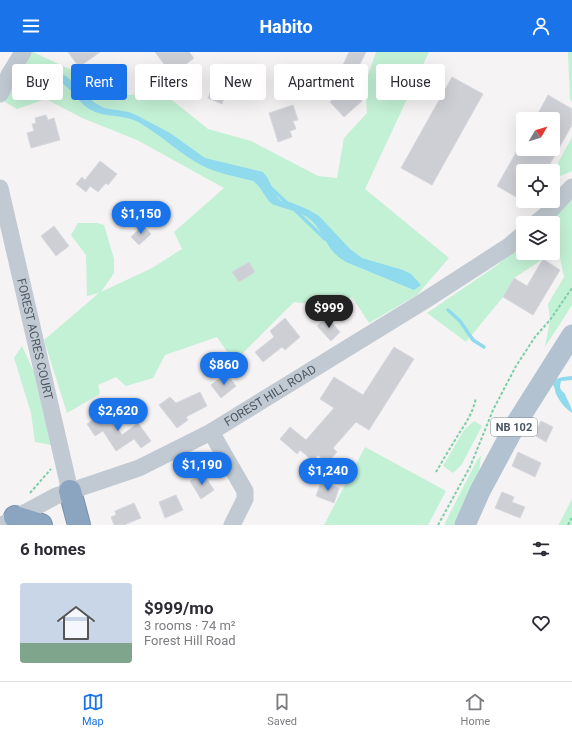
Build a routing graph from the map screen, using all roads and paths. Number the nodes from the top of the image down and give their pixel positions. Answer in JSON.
{"nodes":[{"id":1,"x":23,"y":52,"type":"edge"},
{"id":2,"x":0,"y":94,"type":"edge"},
{"id":3,"x":572,"y":187,"type":"edge"},
{"id":4,"x":0,"y":188,"type":"edge"},
{"id":5,"x":545,"y":216,"type":"edge"},
{"id":6,"x":516,"y":240,"type":"edge"},
{"id":7,"x":572,"y":288,"type":"edge"},
{"id":8,"x":572,"y":335,"type":"edge"},
{"id":9,"x":476,"y":398,"type":"dead end"},
{"id":10,"x":211,"y":432,"type":"junction"},
{"id":11,"x":52,"y":467,"type":"dead end"},
{"id":12,"x":436,"y":472,"type":"dead end"},
{"id":13,"x":70,"y":491,"type":"junction"},
{"id":14,"x":26,"y":498,"type":"dead end"},
{"id":15,"x":572,"y":517,"type":"edge"},
{"id":16,"x":9,"y":521,"type":"edge"},
{"id":17,"x":40,"y":525,"type":"edge"},
{"id":18,"x":79,"y":525,"type":"edge"},
{"id":19,"x":232,"y":525,"type":"edge"},
{"id":20,"x":438,"y":525,"type":"edge"},
{"id":21,"x":465,"y":525,"type":"edge"},
{"id":22,"x":568,"y":525,"type":"edge"}],
"edges":[{"from":1,"to":2,"type":"street"},
{"from":3,"to":5,"type":"street"},
{"from":4,"to":13,"type":"street","name":"FOREST ACRES COURT"},
{"from":6,"to":10,"type":"street","name":"FOREST HILL ROAD"},
{"from":7,"to":20,"type":"path"},
{"from":8,"to":21,"type":"main road","number":"NB 102"},
{"from":9,"to":12,"type":"path"},
{"from":10,"to":13,"type":"street","name":"FOREST HILL ROAD"},
{"from":10,"to":19,"type":"street"},
{"from":11,"to":14,"type":"path"},
{"from":13,"to":16,"type":"street","name":"FOREST HILL ROAD"},
{"from":13,"to":18,"type":"highway"},
{"from":15,"to":22,"type":"path"},
{"from":16,"to":17,"type":"highway"}]}
